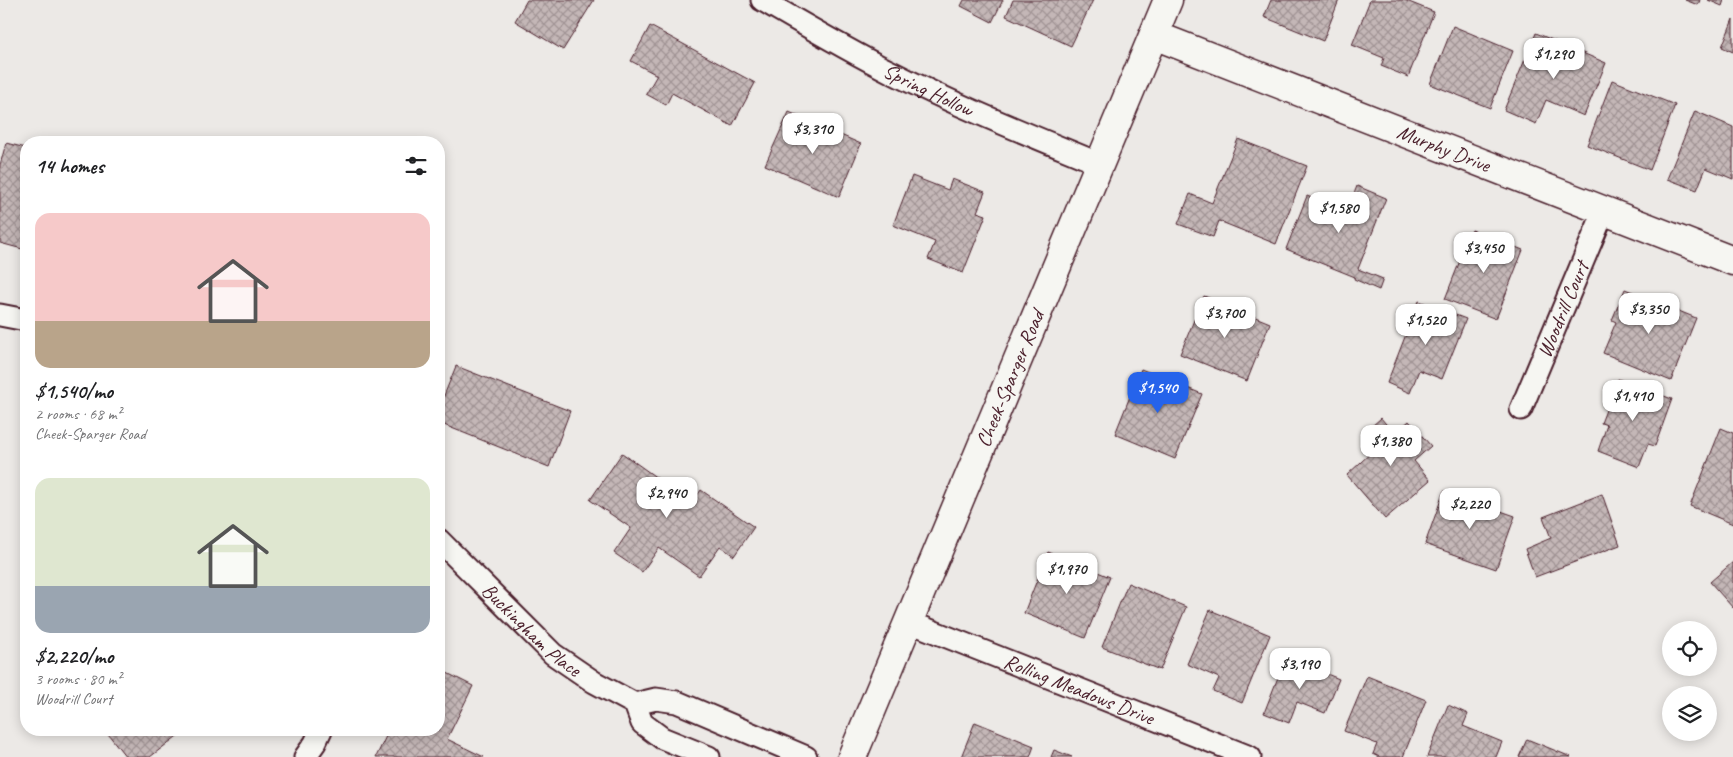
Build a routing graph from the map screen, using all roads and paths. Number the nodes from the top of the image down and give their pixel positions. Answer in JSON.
{"nodes":[{"id":1,"x":762,"y":0,"type":"edge"},
{"id":2,"x":1168,"y":0,"type":"edge"},
{"id":3,"x":1154,"y":35,"type":"junction"},
{"id":4,"x":1100,"y":164,"type":"junction"},
{"id":5,"x":1604,"y":211,"type":"junction"},
{"id":6,"x":1733,"y":261,"type":"edge"},
{"id":7,"x":0,"y":315,"type":"edge"},
{"id":8,"x":20,"y":319,"type":"edge"},
{"id":9,"x":1521,"y":409,"type":"dead end"},
{"id":10,"x":445,"y":546,"type":"edge"},
{"id":11,"x":907,"y":621,"type":"junction"},
{"id":12,"x":635,"y":704,"type":"junction"},
{"id":13,"x":318,"y":736,"type":"edge"},
{"id":14,"x":305,"y":757,"type":"edge"},
{"id":15,"x":709,"y":757,"type":"edge"},
{"id":16,"x":806,"y":757,"type":"edge"},
{"id":17,"x":852,"y":757,"type":"edge"},
{"id":18,"x":1250,"y":757,"type":"edge"}],
"edges":[{"from":1,"to":4,"type":"street","name":"Spring Hollow"},
{"from":2,"to":3,"type":"main road","name":"Cheek-Sparger Road"},
{"from":3,"to":4,"type":"main road","name":"Cheek-Sparger Road"},
{"from":3,"to":5,"type":"main road","name":"Murphy Drive"},
{"from":4,"to":11,"type":"main road","name":"Cheek-Sparger Road"},
{"from":5,"to":6,"type":"main road","name":"Murphy Drive"},
{"from":5,"to":9,"type":"street","name":"Woodrill Court"},
{"from":7,"to":8,"type":"street"},
{"from":10,"to":12,"type":"street","name":"Buckingham Place"},
{"from":11,"to":17,"type":"main road","name":"Cheek-Sparger Road"},
{"from":11,"to":18,"type":"street","name":"Rolling Meadows Drive"},
{"from":12,"to":15,"type":"street"},
{"from":12,"to":16,"type":"street"},
{"from":13,"to":14,"type":"street"}]}
